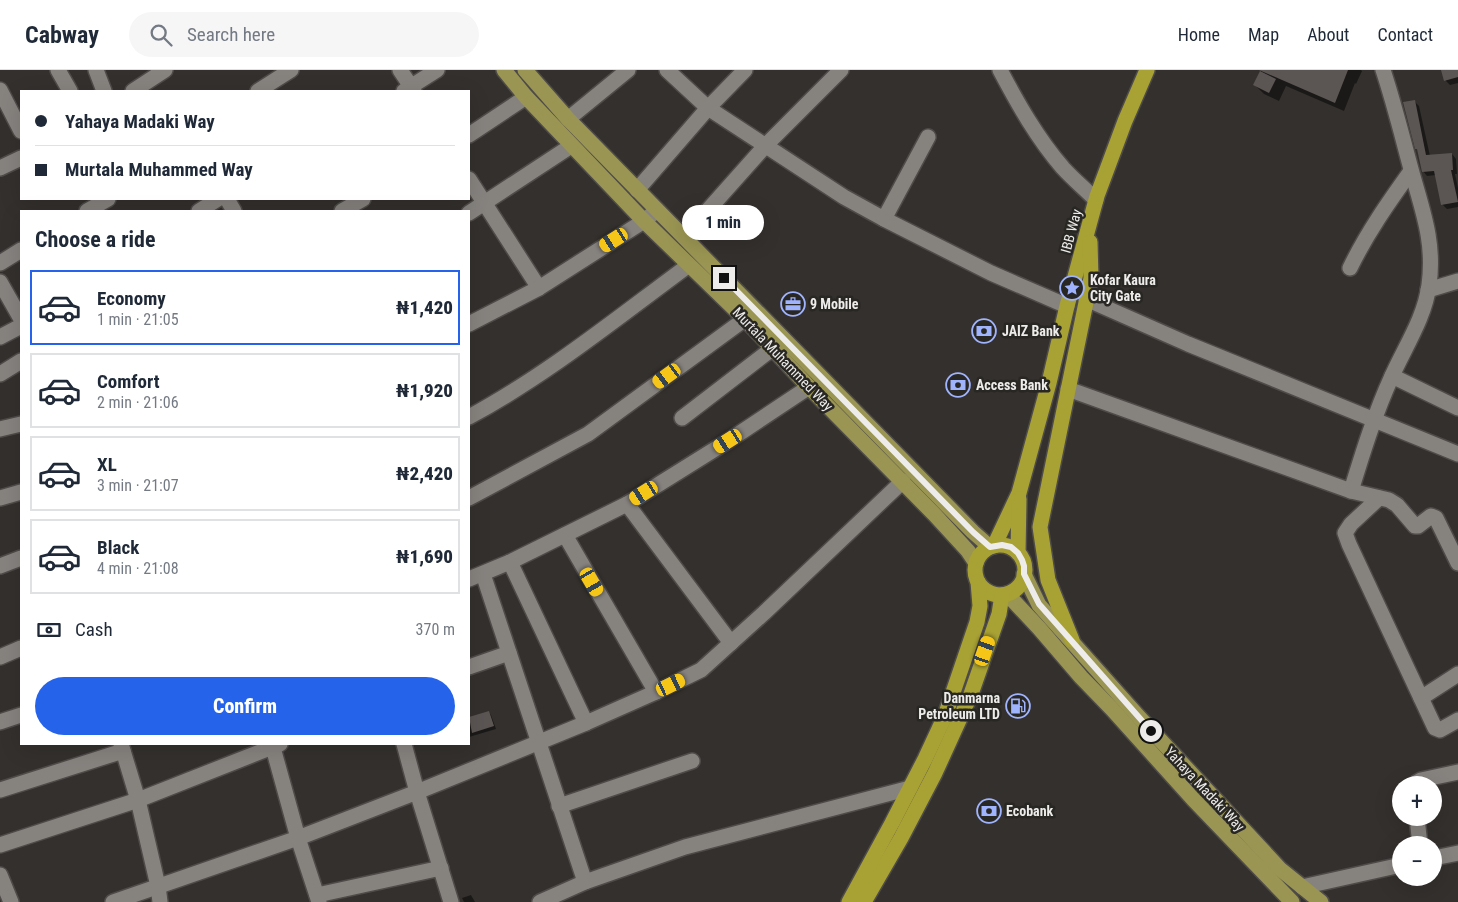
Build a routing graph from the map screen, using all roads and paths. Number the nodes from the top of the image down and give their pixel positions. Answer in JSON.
{"nodes":[{"id":1,"x":58,"y":70,"type":"edge"},
{"id":2,"x":96,"y":70,"type":"edge"},
{"id":3,"x":165,"y":70,"type":"edge"},
{"id":4,"x":291,"y":70,"type":"edge"},
{"id":5,"x":400,"y":70,"type":"edge"},
{"id":6,"x":437,"y":70,"type":"edge"},
{"id":7,"x":504,"y":70,"type":"edge"},
{"id":8,"x":525,"y":70,"type":"edge"},
{"id":9,"x":628,"y":70,"type":"edge"},
{"id":10,"x":667,"y":70,"type":"edge"},
{"id":11,"x":745,"y":70,"type":"edge"},
{"id":12,"x":840,"y":70,"type":"edge"},
{"id":13,"x":1000,"y":70,"type":"edge"},
{"id":14,"x":1147,"y":70,"type":"edge"},
{"id":15,"x":1383,"y":70,"type":"edge"},
{"id":16,"x":0,"y":90,"type":"edge"},
{"id":17,"x":69,"y":90,"type":"edge"},
{"id":18,"x":104,"y":90,"type":"edge"},
{"id":19,"x":135,"y":90,"type":"edge"},
{"id":20,"x":260,"y":90,"type":"edge"},
{"id":21,"x":410,"y":90,"type":"edge"},
{"id":22,"x":526,"y":97,"type":"junction"},
{"id":23,"x":708,"y":108,"type":"junction"},
{"id":24,"x":568,"y":119,"type":"junction"},
{"id":25,"x":20,"y":129,"type":"edge"},
{"id":26,"x":470,"y":134,"type":"edge"},
{"id":27,"x":928,"y":137,"type":"dead end"},
{"id":28,"x":766,"y":145,"type":"junction"},
{"id":29,"x":571,"y":146,"type":"junction"},
{"id":30,"x":20,"y":158,"type":"edge"},
{"id":31,"x":0,"y":168,"type":"edge"},
{"id":32,"x":1411,"y":171,"type":"junction"},
{"id":33,"x":470,"y":181,"type":"edge"},
{"id":34,"x":637,"y":190,"type":"junction"},
{"id":35,"x":106,"y":200,"type":"edge"},
{"id":36,"x":216,"y":200,"type":"edge"},
{"id":37,"x":361,"y":200,"type":"edge"},
{"id":38,"x":1096,"y":200,"type":"junction"},
{"id":39,"x":484,"y":204,"type":"junction"},
{"id":40,"x":89,"y":210,"type":"edge"},
{"id":41,"x":201,"y":210,"type":"edge"},
{"id":42,"x":344,"y":210,"type":"edge"},
{"id":43,"x":657,"y":210,"type":"junction"},
{"id":44,"x":470,"y":212,"type":"edge"},
{"id":45,"x":884,"y":219,"type":"junction"},
{"id":46,"x":644,"y":221,"type":"junction"},
{"id":47,"x":1090,"y":224,"type":"junction"},
{"id":48,"x":684,"y":238,"type":"junction"},
{"id":49,"x":20,"y":251,"type":"edge"},
{"id":50,"x":0,"y":263,"type":"edge"},
{"id":51,"x":689,"y":265,"type":"junction"},
{"id":52,"x":1350,"y":268,"type":"dead end"},
{"id":53,"x":1458,"y":280,"type":"edge"},
{"id":54,"x":0,"y":282,"type":"edge"},
{"id":55,"x":539,"y":288,"type":"junction"},
{"id":56,"x":1428,"y":290,"type":"junction"},
{"id":57,"x":1086,"y":300,"type":"junction"},
{"id":58,"x":1067,"y":306,"type":"junction"},
{"id":59,"x":20,"y":317,"type":"edge"},
{"id":60,"x":745,"y":319,"type":"junction"},
{"id":61,"x":470,"y":323,"type":"edge"},
{"id":62,"x":20,"y":327,"type":"edge"},
{"id":63,"x":0,"y":337,"type":"edge"},
{"id":64,"x":773,"y":348,"type":"junction"},
{"id":65,"x":20,"y":362,"type":"edge"},
{"id":66,"x":0,"y":374,"type":"edge"},
{"id":67,"x":1392,"y":376,"type":"junction"},
{"id":68,"x":809,"y":387,"type":"junction"},
{"id":69,"x":1068,"y":389,"type":"junction"},
{"id":70,"x":1458,"y":408,"type":"edge"},
{"id":71,"x":470,"y":417,"type":"edge"},
{"id":72,"x":682,"y":418,"type":"dead end"},
{"id":73,"x":1374,"y":420,"type":"junction"},
{"id":74,"x":20,"y":424,"type":"edge"},
{"id":75,"x":0,"y":429,"type":"edge"},
{"id":76,"x":1458,"y":454,"type":"edge"},
{"id":77,"x":903,"y":481,"type":"junction"},
{"id":78,"x":1351,"y":491,"type":"junction"},
{"id":79,"x":20,"y":492,"type":"edge"},
{"id":80,"x":1019,"y":493,"type":"junction"},
{"id":81,"x":470,"y":497,"type":"edge"},
{"id":82,"x":0,"y":498,"type":"edge"},
{"id":83,"x":1379,"y":498,"type":"junction"},
{"id":84,"x":627,"y":504,"type":"junction"},
{"id":85,"x":564,"y":535,"type":"junction"},
{"id":86,"x":992,"y":546,"type":"junction"},
{"id":87,"x":1018,"y":553,"type":"junction"},
{"id":88,"x":20,"y":558,"type":"edge"},
{"id":89,"x":510,"y":562,"type":"junction"},
{"id":90,"x":976,"y":563,"type":"junction"},
{"id":91,"x":1458,"y":563,"type":"edge"},
{"id":92,"x":0,"y":566,"type":"edge"},
{"id":93,"x":1024,"y":574,"type":"junction"},
{"id":94,"x":476,"y":576,"type":"edge"},
{"id":95,"x":978,"y":582,"type":"junction"},
{"id":96,"x":1005,"y":595,"type":"junction"},
{"id":97,"x":1072,"y":640,"type":"junction"},
{"id":98,"x":731,"y":644,"type":"junction"},
{"id":99,"x":20,"y":648,"type":"edge"},
{"id":100,"x":509,"y":653,"type":"junction"},
{"id":101,"x":0,"y":657,"type":"edge"},
{"id":102,"x":470,"y":667,"type":"edge"},
{"id":103,"x":1458,"y":674,"type":"edge"},
{"id":104,"x":656,"y":692,"type":"junction"},
{"id":105,"x":1421,"y":698,"type":"junction"},
{"id":106,"x":1458,"y":720,"type":"edge"},
{"id":107,"x":586,"y":723,"type":"junction"},
{"id":108,"x":539,"y":742,"type":"junction"},
{"id":109,"x":275,"y":745,"type":"edge"},
{"id":110,"x":404,"y":745,"type":"edge"},
{"id":111,"x":122,"y":747,"type":"edge"},
{"id":112,"x":692,"y":761,"type":"dead end"},
{"id":113,"x":1458,"y":772,"type":"edge"},
{"id":114,"x":1440,"y":776,"type":"edge"},
{"id":115,"x":910,"y":788,"type":"junction"},
{"id":116,"x":0,"y":790,"type":"edge"},
{"id":117,"x":417,"y":792,"type":"junction"},
{"id":118,"x":1199,"y":794,"type":"junction"},
{"id":119,"x":138,"y":800,"type":"junction"},
{"id":120,"x":559,"y":806,"type":"junction"},
{"id":121,"x":298,"y":838,"type":"junction"},
{"id":122,"x":0,"y":845,"type":"edge"},
{"id":123,"x":1458,"y":853,"type":"edge"},
{"id":124,"x":1442,"y":856,"type":"edge"},
{"id":125,"x":1392,"y":867,"type":"edge"},
{"id":126,"x":441,"y":868,"type":"junction"},
{"id":127,"x":0,"y":875,"type":"edge"},
{"id":128,"x":585,"y":882,"type":"junction"},
{"id":129,"x":158,"y":886,"type":"junction"},
{"id":130,"x":1302,"y":888,"type":"junction"},
{"id":131,"x":318,"y":899,"type":"edge"},
{"id":132,"x":11,"y":902,"type":"edge"},
{"id":133,"x":113,"y":902,"type":"edge"},
{"id":134,"x":160,"y":902,"type":"edge"},
{"id":135,"x":451,"y":902,"type":"edge"},
{"id":136,"x":540,"y":902,"type":"edge"},
{"id":137,"x":849,"y":902,"type":"edge"},
{"id":138,"x":864,"y":902,"type":"edge"},
{"id":139,"x":1292,"y":902,"type":"edge"},
{"id":140,"x":1321,"y":902,"type":"edge"}],
"edges":[{"from":1,"to":17,"type":"street"},
{"from":2,"to":18,"type":"street"},
{"from":3,"to":19,"type":"street"},
{"from":4,"to":20,"type":"street"},
{"from":5,"to":21,"type":"street"},
{"from":6,"to":21,"type":"street"},
{"from":7,"to":22,"type":"main road","name":"Murtala Muhammed Way"},
{"from":8,"to":24,"type":"main road","name":"Murtala Muhammed Way"},
{"from":9,"to":24,"type":"street"},
{"from":10,"to":23,"type":"street"},
{"from":11,"to":23,"type":"street"},
{"from":12,"to":28,"type":"street"},
{"from":13,"to":38,"type":"street"},
{"from":14,"to":38,"type":"highway","name":"IBB Way"},
{"from":15,"to":32,"type":"street"},
{"from":16,"to":25,"type":"street"},
{"from":22,"to":26,"type":"street"},
{"from":22,"to":29,"type":"main road","name":"Murtala Muhammed Way"},
{"from":23,"to":28,"type":"street"},
{"from":23,"to":34,"type":"street"},
{"from":24,"to":34,"type":"main road","name":"Murtala Muhammed Way"},
{"from":27,"to":45,"type":"street"},
{"from":28,"to":45,"type":"street"},
{"from":28,"to":48,"type":"street"},
{"from":29,"to":39,"type":"street"},
{"from":29,"to":46,"type":"main road","name":"Murtala Muhammed Way"},
{"from":30,"to":31,"type":"street"},
{"from":32,"to":52,"type":"street"},
{"from":32,"to":56,"type":"street"},
{"from":33,"to":39,"type":"street"},
{"from":34,"to":43,"type":"main road","name":"Murtala Muhammed Way"},
{"from":35,"to":40,"type":"street"},
{"from":36,"to":41,"type":"street"},
{"from":37,"to":42,"type":"street"},
{"from":38,"to":47,"type":"highway","name":"IBB Way"},
{"from":39,"to":44,"type":"street"},
{"from":39,"to":55,"type":"street"},
{"from":43,"to":46,"type":"street"},
{"from":43,"to":48,"type":"main road","name":"Murtala Muhammed Way"},
{"from":45,"to":58,"type":"street"},
{"from":46,"to":51,"type":"main road","name":"Murtala Muhammed Way"},
{"from":46,"to":55,"type":"street"},
{"from":47,"to":57,"type":"highway"},
{"from":47,"to":58,"type":"highway","name":"IBB Way"},
{"from":48,"to":86,"type":"main road","name":"Murtala Muhammed Way"},
{"from":49,"to":50,"type":"street"},
{"from":51,"to":60,"type":"main road","name":"Murtala Muhammed Way"},
{"from":51,"to":71,"type":"street"},
{"from":53,"to":56,"type":"street"},
{"from":54,"to":59,"type":"street"},
{"from":55,"to":61,"type":"street"},
{"from":56,"to":67,"type":"street"},
{"from":57,"to":69,"type":"highway"},
{"from":57,"to":73,"type":"street"},
{"from":58,"to":80,"type":"highway","name":"IBB Way"},
{"from":60,"to":64,"type":"main road","name":"Murtala Muhammed Way"},
{"from":60,"to":81,"type":"street"},
{"from":62,"to":63,"type":"street"},
{"from":64,"to":68,"type":"main road","name":"Murtala Muhammed Way"},
{"from":64,"to":72,"type":"street"},
{"from":65,"to":66,"type":"street"},
{"from":67,"to":70,"type":"street"},
{"from":67,"to":73,"type":"street"},
{"from":68,"to":77,"type":"main road","name":"Murtala Muhammed Way"},
{"from":68,"to":84,"type":"street"},
{"from":69,"to":78,"type":"street"},
{"from":69,"to":97,"type":"highway"},
{"from":73,"to":76,"type":"street"},
{"from":73,"to":78,"type":"street"},
{"from":74,"to":75,"type":"street"},
{"from":77,"to":90,"type":"main road","name":"Murtala Muhammed Way"},
{"from":77,"to":98,"type":"street"},
{"from":78,"to":83,"type":"street"},
{"from":79,"to":82,"type":"street"},
{"from":80,"to":86,"type":"highway","name":"IBB Way"},
{"from":80,"to":87,"type":"highway","name":"IBB Way"},
{"from":83,"to":91,"type":"street"},
{"from":83,"to":105,"type":"street"},
{"from":84,"to":85,"type":"street"},
{"from":84,"to":98,"type":"street"},
{"from":85,"to":89,"type":"street"},
{"from":85,"to":104,"type":"street"},
{"from":86,"to":87,"type":"highway"},
{"from":86,"to":90,"type":"highway"},
{"from":87,"to":93,"type":"highway"},
{"from":88,"to":92,"type":"street"},
{"from":89,"to":94,"type":"street"},
{"from":89,"to":107,"type":"street"},
{"from":90,"to":95,"type":"highway"},
{"from":93,"to":96,"type":"highway"},
{"from":93,"to":97,"type":"main road","name":"Yahaya Madaki Way"},
{"from":94,"to":100,"type":"street"},
{"from":95,"to":96,"type":"highway"},
{"from":95,"to":115,"type":"highway"},
{"from":96,"to":118,"type":"main road","name":"Yahaya Madaki Way"},
{"from":96,"to":138,"type":"highway"},
{"from":97,"to":118,"type":"main road","name":"Yahaya Madaki Way"},
{"from":98,"to":104,"type":"street"},
{"from":99,"to":101,"type":"street"},
{"from":100,"to":102,"type":"street"},
{"from":100,"to":108,"type":"street"},
{"from":103,"to":105,"type":"street"},
{"from":104,"to":107,"type":"street"},
{"from":105,"to":106,"type":"street"},
{"from":107,"to":108,"type":"street"},
{"from":108,"to":117,"type":"street"},
{"from":108,"to":120,"type":"street"},
{"from":109,"to":119,"type":"street"},
{"from":109,"to":121,"type":"street"},
{"from":110,"to":117,"type":"street"},
{"from":111,"to":116,"type":"street"},
{"from":111,"to":119,"type":"street"},
{"from":112,"to":120,"type":"street"},
{"from":113,"to":114,"type":"street"},
{"from":115,"to":128,"type":"street"},
{"from":115,"to":137,"type":"highway"},
{"from":117,"to":121,"type":"street"},
{"from":117,"to":126,"type":"street"},
{"from":118,"to":130,"type":"main road","name":"Yahaya Madaki Way"},
{"from":118,"to":139,"type":"main road","name":"Yahaya Madaki Way"},
{"from":119,"to":122,"type":"street"},
{"from":119,"to":129,"type":"street"},
{"from":120,"to":128,"type":"street"},
{"from":121,"to":129,"type":"street"},
{"from":121,"to":131,"type":"street"},
{"from":123,"to":124,"type":"street"},
{"from":125,"to":130,"type":"street"},
{"from":126,"to":131,"type":"street"},
{"from":126,"to":135,"type":"street"},
{"from":127,"to":132,"type":"street"},
{"from":128,"to":136,"type":"street"},
{"from":129,"to":133,"type":"street"},
{"from":129,"to":134,"type":"street"},
{"from":130,"to":140,"type":"main road","name":"Yahaya Madaki Way"}]}
